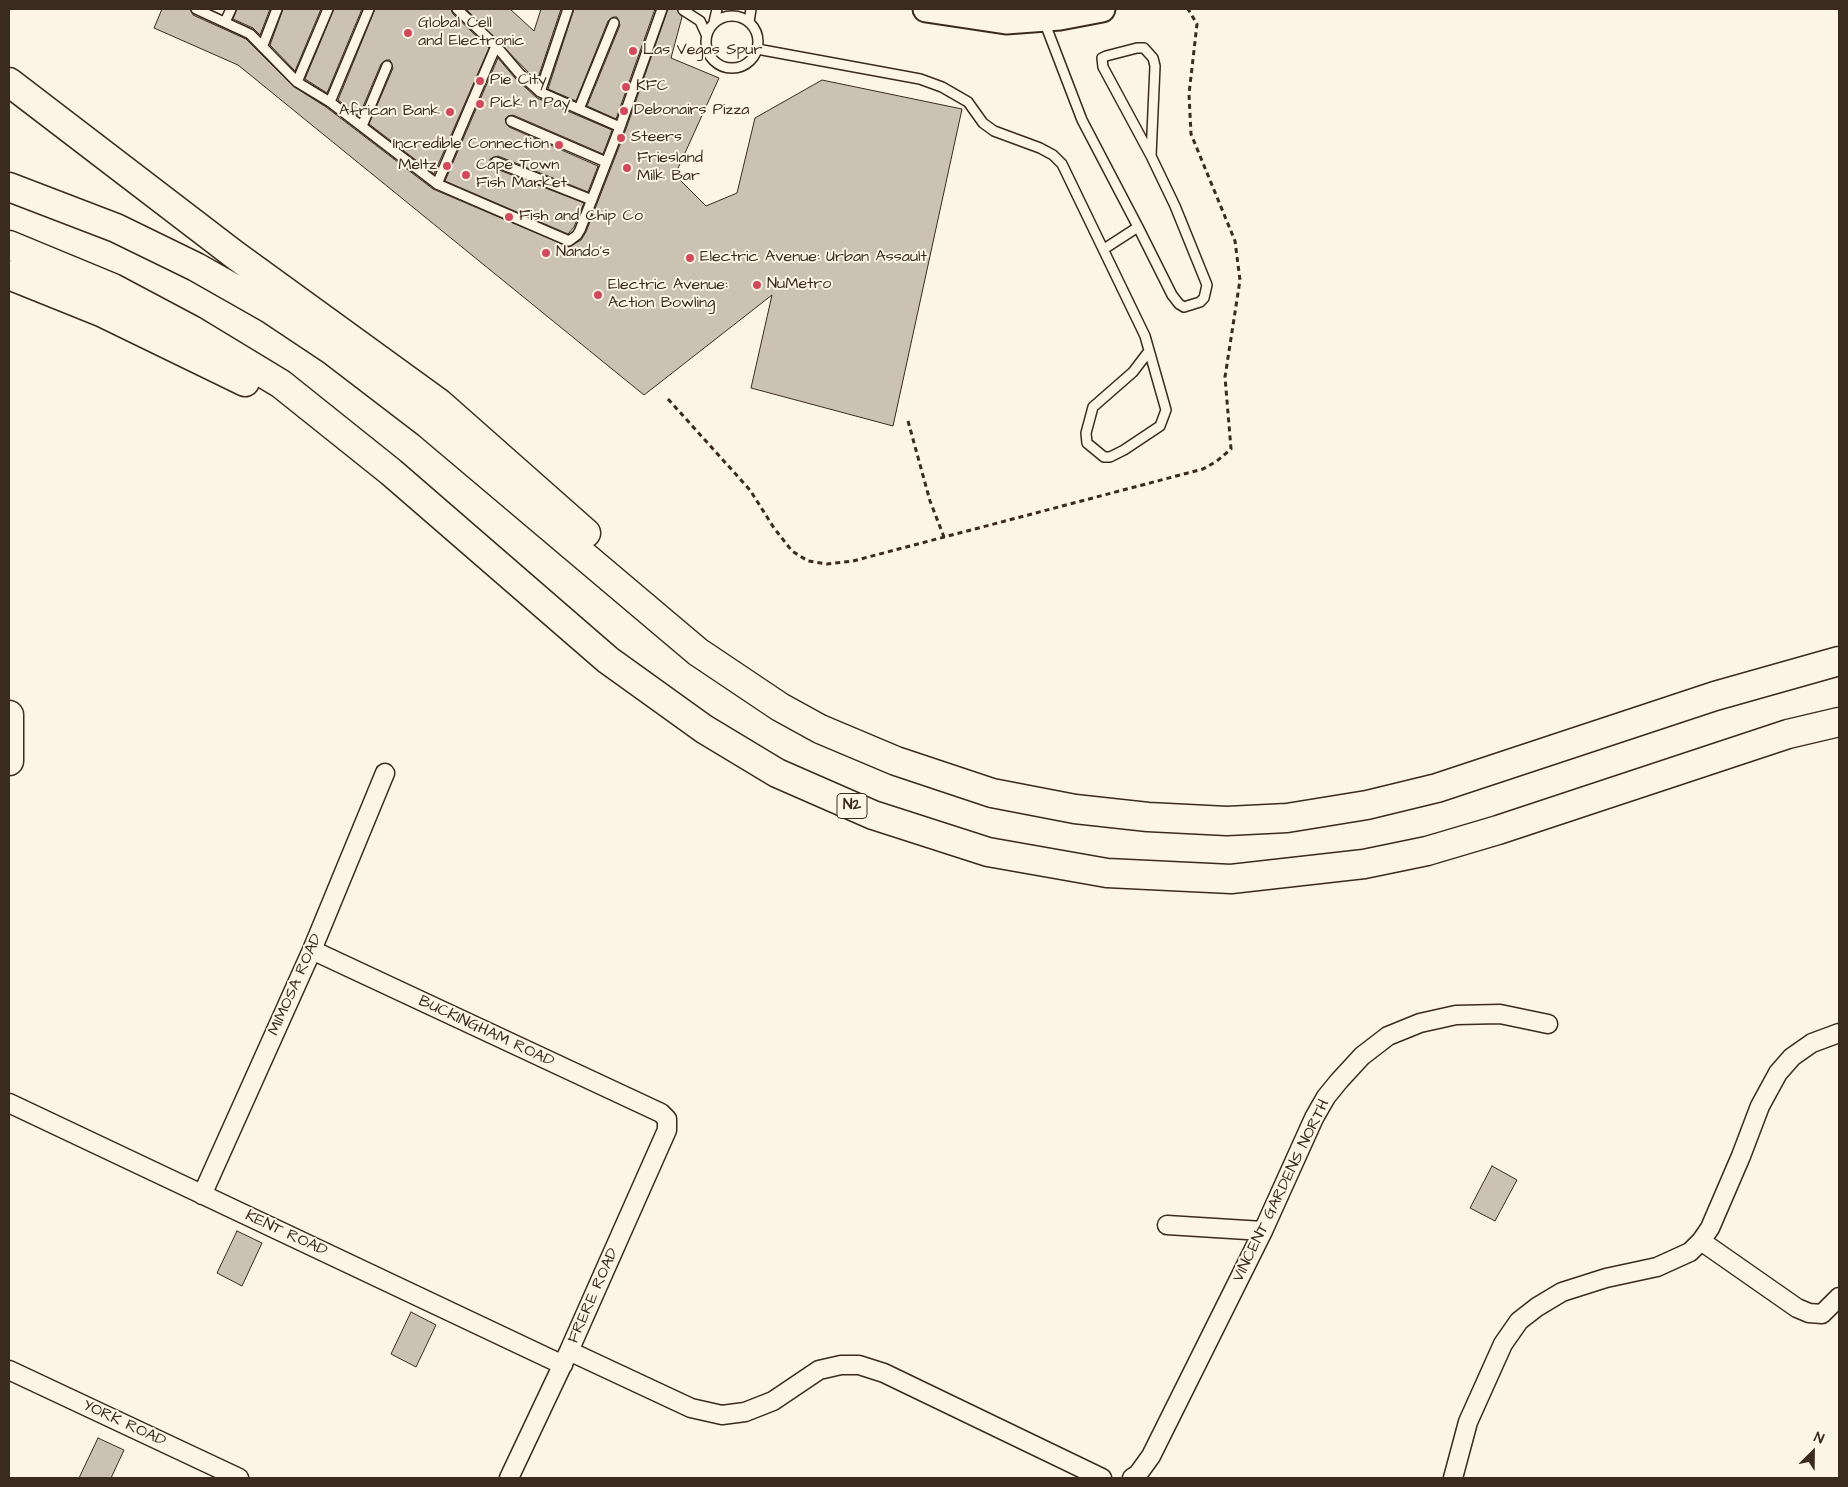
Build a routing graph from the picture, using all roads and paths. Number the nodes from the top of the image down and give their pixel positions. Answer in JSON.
{"nodes":[{"id":1,"x":196,"y":9,"type":"edge"},
{"id":2,"x":231,"y":9,"type":"edge"},
{"id":3,"x":278,"y":9,"type":"edge"},
{"id":4,"x":328,"y":9,"type":"edge"},
{"id":5,"x":369,"y":9,"type":"edge"},
{"id":6,"x":456,"y":9,"type":"edge"},
{"id":7,"x":568,"y":9,"type":"edge"},
{"id":8,"x":662,"y":9,"type":"edge"},
{"id":9,"x":717,"y":9,"type":"edge"},
{"id":10,"x":752,"y":9,"type":"edge"},
{"id":11,"x":926,"y":9,"type":"edge"},
{"id":12,"x":1102,"y":9,"type":"edge"},
{"id":13,"x":1188,"y":9,"type":"edge"},
{"id":14,"x":684,"y":10,"type":"dead end"},
{"id":15,"x":1043,"y":19,"type":"junction"},
{"id":16,"x":226,"y":22,"type":"junction"},
{"id":17,"x":714,"y":22,"type":"junction"},
{"id":18,"x":749,"y":22,"type":"junction"},
{"id":19,"x":614,"y":23,"type":"dead end"},
{"id":20,"x":706,"y":34,"type":"junction"},
{"id":21,"x":263,"y":45,"type":"junction"},
{"id":22,"x":496,"y":46,"type":"junction"},
{"id":23,"x":757,"y":49,"type":"junction"},
{"id":24,"x":387,"y":66,"type":"dead end"},
{"id":25,"x":9,"y":82,"type":"edge"},
{"id":26,"x":297,"y":82,"type":"junction"},
{"id":27,"x":540,"y":92,"type":"junction"},
{"id":28,"x":330,"y":102,"type":"junction"},
{"id":29,"x":579,"y":109,"type":"junction"},
{"id":30,"x":511,"y":121,"type":"dead end"},
{"id":31,"x":362,"y":126,"type":"junction"},
{"id":32,"x":620,"y":127,"type":"junction"},
{"id":33,"x":1151,"y":156,"type":"junction"},
{"id":34,"x":496,"y":162,"type":"dead end"},
{"id":35,"x":606,"y":162,"type":"junction"},
{"id":36,"x":437,"y":184,"type":"junction"},
{"id":37,"x":9,"y":187,"type":"edge"},
{"id":38,"x":592,"y":200,"type":"junction"},
{"id":39,"x":1138,"y":227,"type":"junction"},
{"id":40,"x":9,"y":245,"type":"edge"},
{"id":41,"x":1104,"y":249,"type":"junction"},
{"id":42,"x":9,"y":275,"type":"edge"},
{"id":43,"x":1149,"y":351,"type":"junction"},
{"id":44,"x":668,"y":399,"type":"dead end"},
{"id":45,"x":908,"y":421,"type":"dead end"},
{"id":46,"x":391,"y":472,"type":"junction"},
{"id":47,"x":944,"y":537,"type":"junction"},
{"id":48,"x":1839,"y":661,"type":"edge"},
{"id":49,"x":9,"y":716,"type":"edge"},
{"id":50,"x":1839,"y":722,"type":"edge"},
{"id":51,"x":820,"y":729,"type":"junction"},
{"id":52,"x":9,"y":761,"type":"edge"},
{"id":53,"x":385,"y":773,"type":"dead end"},
{"id":54,"x":312,"y":950,"type":"junction"},
{"id":55,"x":1548,"y":1024,"type":"dead end"},
{"id":56,"x":1839,"y":1033,"type":"edge"},
{"id":57,"x":9,"y":1103,"type":"edge"},
{"id":58,"x":661,"y":1113,"type":"joint"},
{"id":59,"x":202,"y":1195,"type":"junction"},
{"id":60,"x":1167,"y":1225,"type":"dead end"},
{"id":61,"x":1263,"y":1231,"type":"junction"},
{"id":62,"x":1701,"y":1241,"type":"junction"},
{"id":63,"x":1839,"y":1297,"type":"edge"},
{"id":64,"x":566,"y":1358,"type":"junction"},
{"id":65,"x":9,"y":1370,"type":"edge"},
{"id":66,"x":232,"y":1477,"type":"edge"},
{"id":67,"x":509,"y":1478,"type":"edge"},
{"id":68,"x":1102,"y":1478,"type":"edge"},
{"id":69,"x":1132,"y":1478,"type":"edge"},
{"id":70,"x":1453,"y":1478,"type":"edge"}],
"edges":[{"from":1,"to":16,"type":"lane"},
{"from":2,"to":16,"type":"lane"},
{"from":3,"to":21,"type":"lane"},
{"from":4,"to":26,"type":"lane"},
{"from":5,"to":28,"type":"lane"},
{"from":6,"to":22,"type":"lane"},
{"from":7,"to":27,"type":"lane"},
{"from":8,"to":32,"type":"lane"},
{"from":9,"to":17,"type":"lane"},
{"from":10,"to":18,"type":"lane"},
{"from":11,"to":15,"type":"main road"},
{"from":12,"to":15,"type":"main road"},
{"from":13,"to":47,"type":"path"},
{"from":14,"to":20,"type":"lane"},
{"from":15,"to":39,"type":"lane"},
{"from":16,"to":21,"type":"lane"},
{"from":17,"to":18,"type":"lane"},
{"from":17,"to":20,"type":"lane"},
{"from":18,"to":23,"type":"lane"},
{"from":19,"to":29,"type":"lane"},
{"from":20,"to":23,"type":"lane"},
{"from":21,"to":26,"type":"lane"},
{"from":22,"to":27,"type":"lane"},
{"from":22,"to":36,"type":"lane"},
{"from":23,"to":41,"type":"lane"},
{"from":24,"to":31,"type":"lane"},
{"from":25,"to":51,"type":"main road"},
{"from":26,"to":28,"type":"lane"},
{"from":27,"to":29,"type":"lane"},
{"from":28,"to":31,"type":"lane"},
{"from":29,"to":32,"type":"lane"},
{"from":30,"to":35,"type":"lane"},
{"from":31,"to":36,"type":"lane"},
{"from":32,"to":35,"type":"lane"},
{"from":33,"to":33,"type":"lane"},
{"from":33,"to":39,"type":"lane"},
{"from":34,"to":38,"type":"lane"},
{"from":35,"to":38,"type":"lane"},
{"from":36,"to":38,"type":"lane"},
{"from":37,"to":51,"type":"main road"},
{"from":39,"to":41,"type":"lane"},
{"from":40,"to":46,"type":"main road","number":"N2"},
{"from":41,"to":43,"type":"lane"},
{"from":42,"to":46,"type":"main road"},
{"from":43,"to":43,"type":"lane"},
{"from":44,"to":47,"type":"path"},
{"from":45,"to":47,"type":"path"},
{"from":46,"to":50,"type":"main road","number":"N2"},
{"from":48,"to":51,"type":"main road"},
{"from":49,"to":52,"type":"main road"},
{"from":53,"to":54,"type":"street","name":"MIMOSA ROAD"},
{"from":54,"to":58,"type":"street","name":"BUCKINGHAM ROAD"},
{"from":54,"to":59,"type":"street","name":"MIMOSA ROAD"},
{"from":55,"to":61,"type":"street","name":"VINCENT GARDENS NORTH"},
{"from":56,"to":62,"type":"street"},
{"from":57,"to":59,"type":"street","name":"KENT ROAD"},
{"from":58,"to":64,"type":"street","name":"FRERE ROAD"},
{"from":59,"to":64,"type":"street","name":"KENT ROAD"},
{"from":60,"to":61,"type":"street"},
{"from":61,"to":69,"type":"street","name":"VINCENT GARDENS NORTH"},
{"from":62,"to":63,"type":"street"},
{"from":62,"to":70,"type":"street"},
{"from":64,"to":67,"type":"street","name":"FRERE ROAD"},
{"from":64,"to":68,"type":"street"},
{"from":65,"to":66,"type":"street","name":"YORK ROAD"}]}
